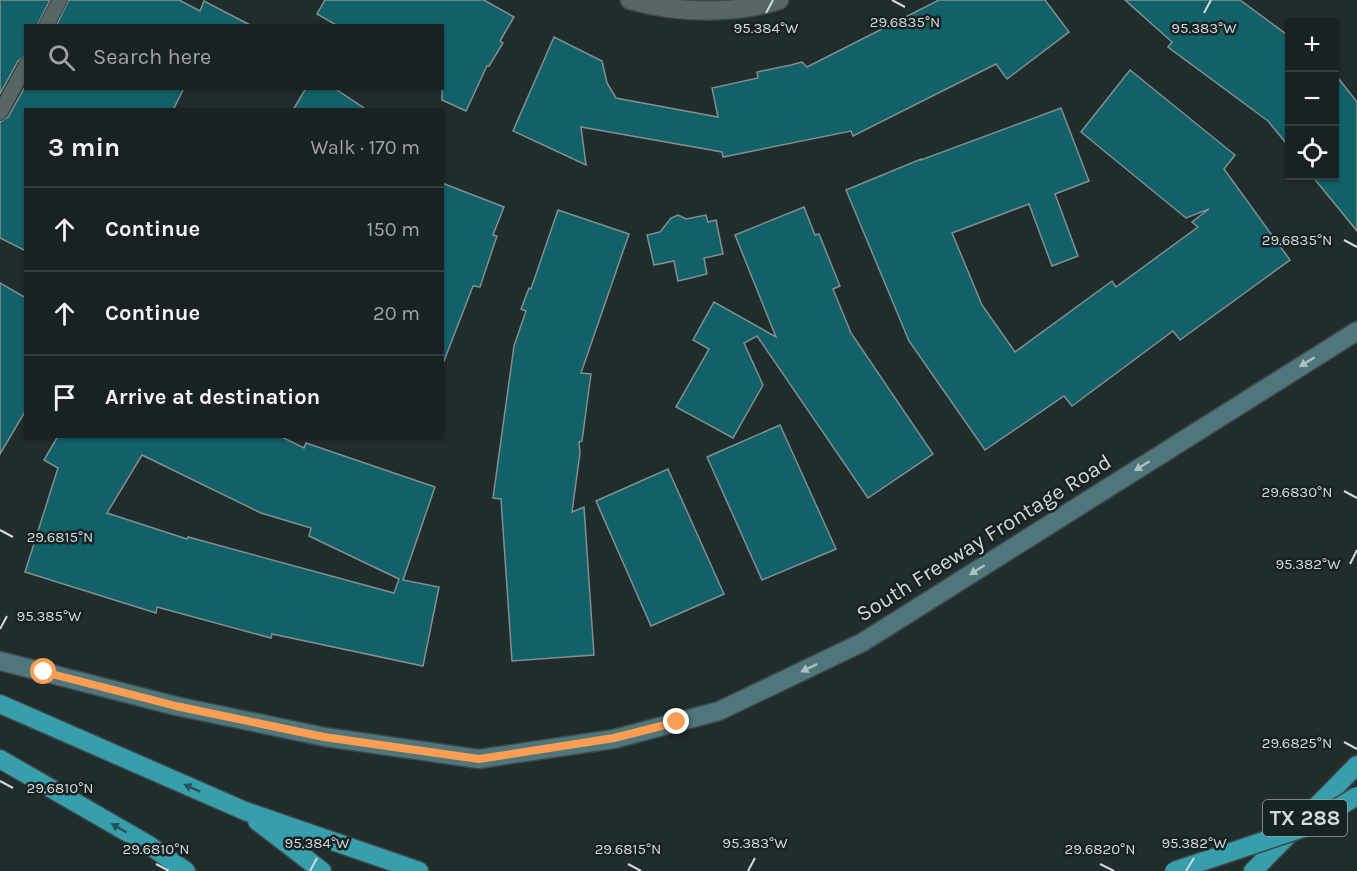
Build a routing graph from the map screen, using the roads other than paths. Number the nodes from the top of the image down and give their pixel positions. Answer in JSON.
{"nodes":[{"id":1,"x":60,"y":0,"type":"edge"},
{"id":2,"x":630,"y":0,"type":"edge"},
{"id":3,"x":779,"y":0,"type":"edge"},
{"id":4,"x":47,"y":24,"type":"edge"},
{"id":5,"x":24,"y":69,"type":"edge"},
{"id":6,"x":0,"y":113,"type":"edge"},
{"id":7,"x":1357,"y":331,"type":"edge"},
{"id":8,"x":0,"y":661,"type":"edge"},
{"id":9,"x":0,"y":704,"type":"edge"},
{"id":10,"x":0,"y":759,"type":"edge"},
{"id":11,"x":1357,"y":765,"type":"edge"},
{"id":12,"x":1357,"y":796,"type":"edge"},
{"id":13,"x":245,"y":811,"type":"junction"},
{"id":14,"x":186,"y":871,"type":"edge"},
{"id":15,"x":322,"y":871,"type":"edge"},
{"id":16,"x":419,"y":871,"type":"edge"},
{"id":17,"x":1174,"y":871,"type":"edge"},
{"id":18,"x":1253,"y":871,"type":"edge"}],
"edges":[{"from":1,"to":4,"type":"lane"},
{"from":2,"to":3,"type":"street"},
{"from":5,"to":6,"type":"lane"},
{"from":7,"to":8,"type":"main road","name":"South Freeway Frontage Road","one_way":true},
{"from":13,"to":9,"type":"highway","one_way":true},
{"from":14,"to":10,"type":"highway","one_way":true},
{"from":11,"to":18,"type":"highway","number":"TX 288"},
{"from":12,"to":17,"type":"highway","bridge":true},
{"from":13,"to":15,"type":"highway"},
{"from":13,"to":16,"type":"highway"}]}
